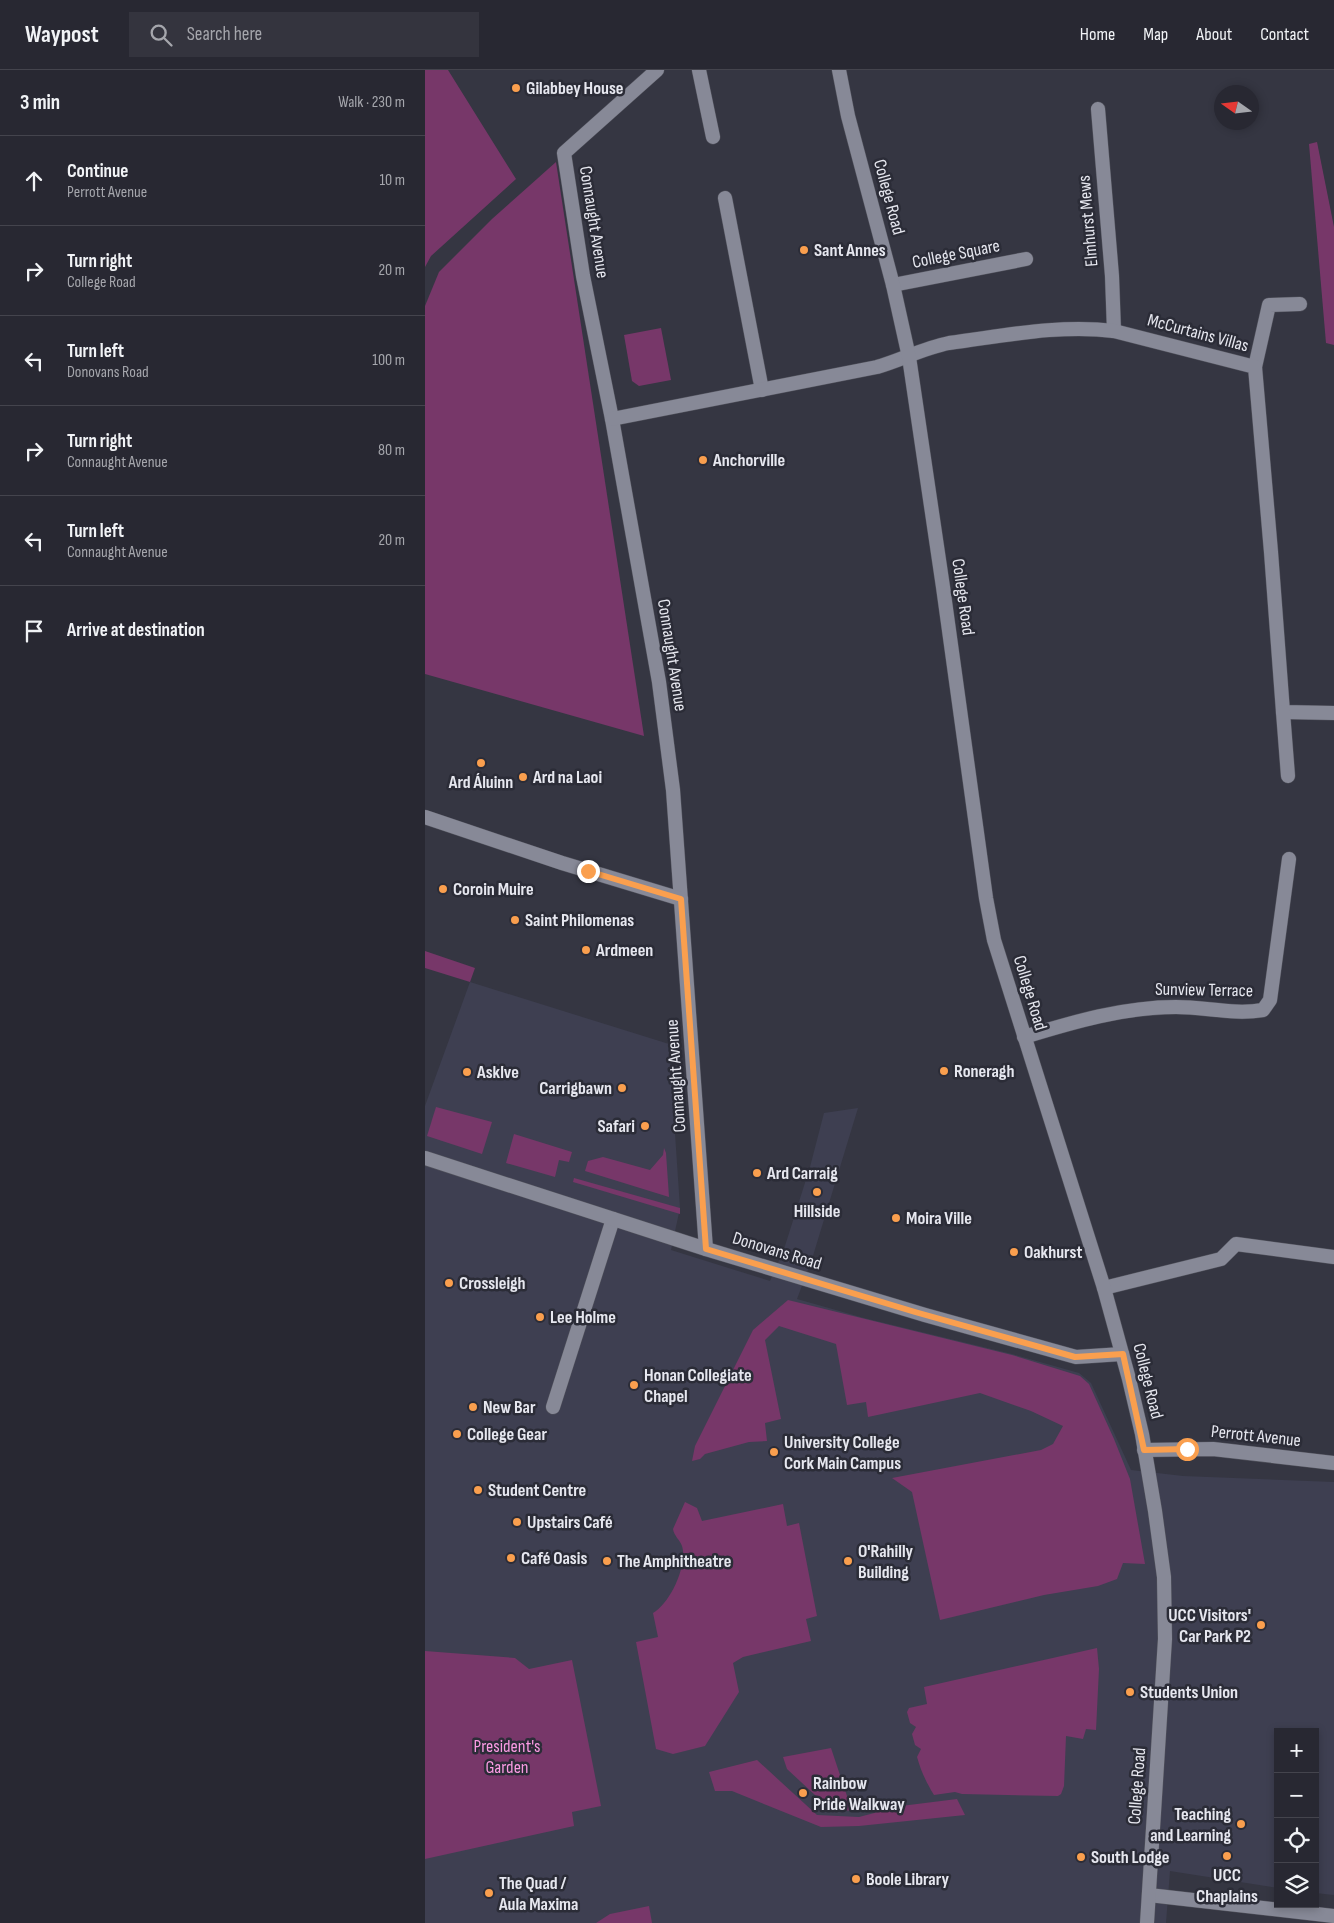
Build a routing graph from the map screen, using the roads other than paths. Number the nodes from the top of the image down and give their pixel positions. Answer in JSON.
{"nodes":[{"id":1,"x":657,"y":70,"type":"edge"},
{"id":2,"x":699,"y":70,"type":"edge"},
{"id":3,"x":839,"y":70,"type":"edge"},
{"id":4,"x":1098,"y":109,"type":"dead end"},
{"id":5,"x":713,"y":137,"type":"dead end"},
{"id":6,"x":725,"y":198,"type":"dead end"},
{"id":7,"x":1026,"y":259,"type":"dead end"},
{"id":8,"x":893,"y":285,"type":"junction"},
{"id":9,"x":1300,"y":304,"type":"dead end"},
{"id":10,"x":1114,"y":331,"type":"junction"},
{"id":11,"x":909,"y":357,"type":"junction"},
{"id":12,"x":1255,"y":368,"type":"junction"},
{"id":13,"x":762,"y":390,"type":"junction"},
{"id":14,"x":612,"y":419,"type":"junction"},
{"id":15,"x":1283,"y":712,"type":"junction"},
{"id":16,"x":1334,"y":712,"type":"edge"},
{"id":17,"x":1289,"y":776,"type":"dead end"},
{"id":18,"x":425,"y":817,"type":"edge"},
{"id":19,"x":1289,"y":858,"type":"dead end"},
{"id":20,"x":681,"y":899,"type":"junction"},
{"id":21,"x":1024,"y":1037,"type":"junction"},
{"id":22,"x":425,"y":1158,"type":"edge"},
{"id":23,"x":613,"y":1219,"type":"junction"},
{"id":24,"x":706,"y":1249,"type":"junction"},
{"id":25,"x":1334,"y":1257,"type":"edge"},
{"id":26,"x":1104,"y":1288,"type":"junction"},
{"id":27,"x":1123,"y":1354,"type":"junction"},
{"id":28,"x":553,"y":1407,"type":"dead end"},
{"id":29,"x":1144,"y":1450,"type":"junction"},
{"id":30,"x":1334,"y":1463,"type":"edge"},
{"id":31,"x":1149,"y":1896,"type":"junction"},
{"id":32,"x":1334,"y":1916,"type":"edge"},
{"id":33,"x":1147,"y":1923,"type":"edge"}],
"edges":[{"from":1,"to":14,"type":"street","name":"Connaught Avenue"},
{"from":2,"to":5,"type":"street"},
{"from":3,"to":8,"type":"street","name":"College Road"},
{"from":4,"to":10,"type":"street","name":"Elmhurst Mews"},
{"from":6,"to":13,"type":"street"},
{"from":7,"to":8,"type":"street","name":"College Square"},
{"from":8,"to":11,"type":"street","name":"College Road"},
{"from":9,"to":12,"type":"street"},
{"from":10,"to":11,"type":"street","name":"McCurtains Villas"},
{"from":10,"to":12,"type":"street","name":"McCurtains Villas"},
{"from":11,"to":13,"type":"street"},
{"from":11,"to":21,"type":"street","name":"College Road"},
{"from":12,"to":15,"type":"street","name":"McCurtains Villas"},
{"from":13,"to":14,"type":"street"},
{"from":14,"to":20,"type":"street","name":"Connaught Avenue"},
{"from":15,"to":16,"type":"street"},
{"from":15,"to":17,"type":"street","name":"McCurtains Villas"},
{"from":18,"to":20,"type":"street"},
{"from":19,"to":21,"type":"street","name":"Sunview Terrace"},
{"from":20,"to":24,"type":"street","name":"Connaught Avenue"},
{"from":21,"to":26,"type":"street","name":"College Road"},
{"from":22,"to":23,"type":"street","name":"Donovans Road"},
{"from":23,"to":24,"type":"street","name":"Donovans Road"},
{"from":23,"to":28,"type":"street"},
{"from":24,"to":27,"type":"street","name":"Donovans Road"},
{"from":25,"to":26,"type":"street"},
{"from":26,"to":27,"type":"street","name":"College Road"},
{"from":27,"to":29,"type":"street","name":"College Road"},
{"from":29,"to":30,"type":"street","name":"Perrott Avenue"},
{"from":29,"to":31,"type":"street","name":"College Road"},
{"from":31,"to":32,"type":"street"},
{"from":31,"to":33,"type":"street","name":"College Road"}]}
